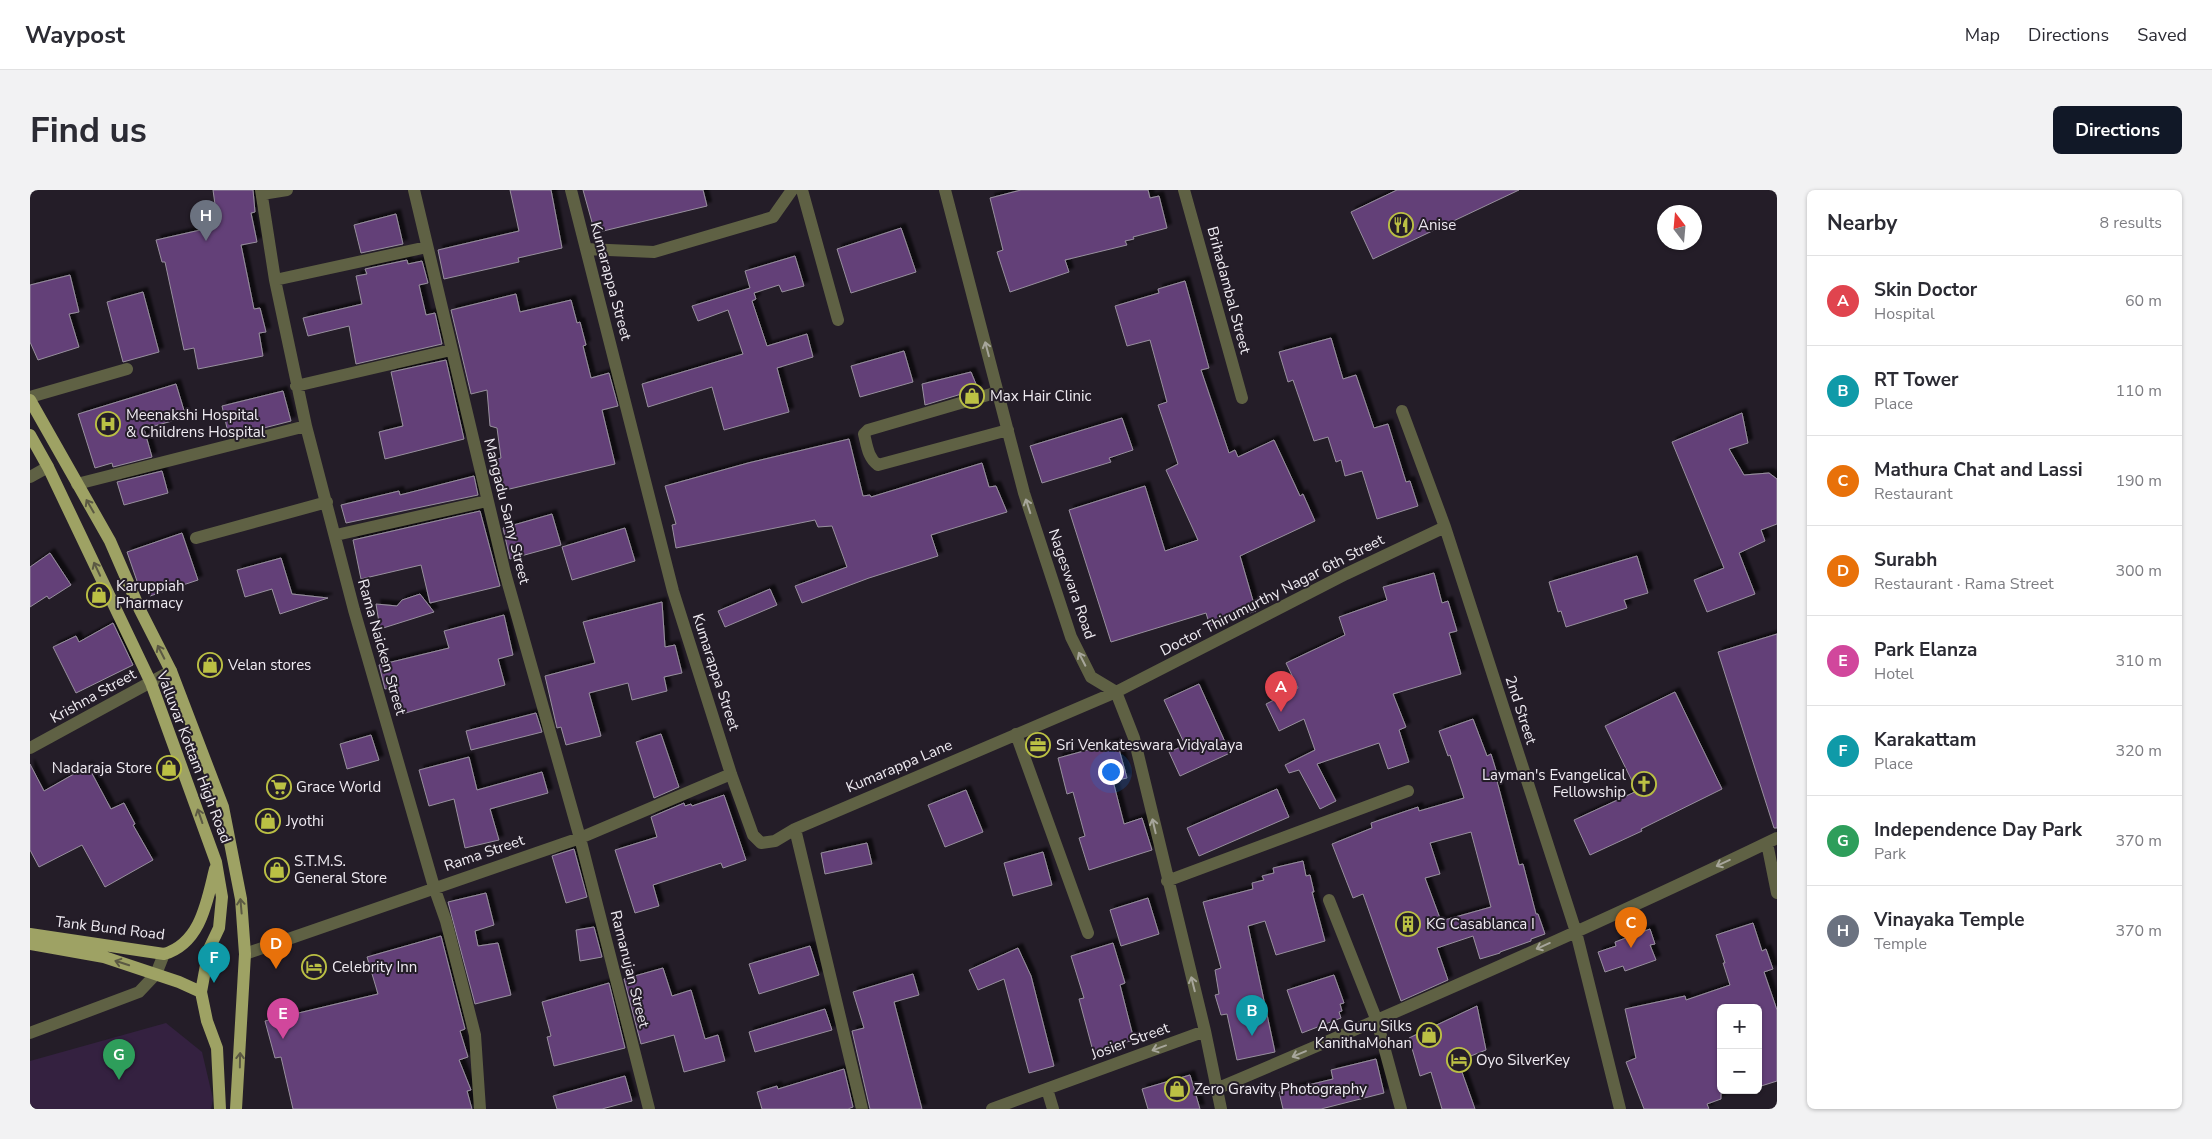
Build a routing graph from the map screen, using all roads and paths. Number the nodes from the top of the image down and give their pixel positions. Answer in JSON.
{"nodes":[{"id":1,"x":287,"y":190,"type":"edge"},
{"id":2,"x":414,"y":190,"type":"edge"},
{"id":3,"x":571,"y":190,"type":"edge"},
{"id":4,"x":792,"y":190,"type":"edge"},
{"id":5,"x":802,"y":190,"type":"edge"},
{"id":6,"x":945,"y":190,"type":"edge"},
{"id":7,"x":1184,"y":190,"type":"edge"},
{"id":8,"x":261,"y":192,"type":"edge"},
{"id":9,"x":427,"y":247,"type":"junction"},
{"id":10,"x":586,"y":249,"type":"junction"},
{"id":11,"x":275,"y":280,"type":"junction"},
{"id":12,"x":838,"y":320,"type":"dead end"},
{"id":13,"x":451,"y":350,"type":"junction"},
{"id":14,"x":128,"y":369,"type":"dead end"},
{"id":15,"x":296,"y":386,"type":"junction"},
{"id":16,"x":998,"y":392,"type":"junction"},
{"id":17,"x":1242,"y":398,"type":"dead end"},
{"id":18,"x":30,"y":399,"type":"edge"},
{"id":19,"x":1402,"y":411,"type":"dead end"},
{"id":20,"x":306,"y":426,"type":"junction"},
{"id":21,"x":1008,"y":430,"type":"junction"},
{"id":22,"x":30,"y":435,"type":"edge"},
{"id":23,"x":48,"y":468,"type":"junction"},
{"id":24,"x":30,"y":477,"type":"edge"},
{"id":25,"x":77,"y":484,"type":"junction"},
{"id":26,"x":488,"y":501,"type":"junction"},
{"id":27,"x":327,"y":502,"type":"junction"},
{"id":28,"x":1445,"y":527,"type":"junction"},
{"id":29,"x":336,"y":535,"type":"junction"},
{"id":30,"x":196,"y":538,"type":"dead end"},
{"id":31,"x":171,"y":671,"type":"junction"},
{"id":32,"x":151,"y":683,"type":"junction"},
{"id":33,"x":1116,"y":692,"type":"junction"},
{"id":34,"x":1016,"y":734,"type":"junction"},
{"id":35,"x":30,"y":748,"type":"edge"},
{"id":36,"x":731,"y":774,"type":"junction"},
{"id":37,"x":1408,"y":791,"type":"dead end"},
{"id":38,"x":795,"y":829,"type":"junction"},
{"id":39,"x":580,"y":838,"type":"junction"},
{"id":40,"x":1772,"y":840,"type":"edge"},
{"id":41,"x":216,"y":862,"type":"junction"},
{"id":42,"x":1167,"y":881,"type":"junction"},
{"id":43,"x":434,"y":887,"type":"junction"},
{"id":44,"x":1777,"y":893,"type":"edge"},
{"id":45,"x":1330,"y":900,"type":"dead end"},
{"id":46,"x":1576,"y":932,"type":"junction"},
{"id":47,"x":1088,"y":933,"type":"dead end"},
{"id":48,"x":30,"y":934,"type":"edge"},
{"id":49,"x":30,"y":944,"type":"edge"},
{"id":50,"x":164,"y":954,"type":"junction"},
{"id":51,"x":245,"y":954,"type":"junction"},
{"id":52,"x":156,"y":974,"type":"junction"},
{"id":53,"x":201,"y":992,"type":"junction"},
{"id":54,"x":1377,"y":1021,"type":"junction"},
{"id":55,"x":1205,"y":1031,"type":"junction"},
{"id":56,"x":30,"y":1033,"type":"edge"},
{"id":57,"x":1046,"y":1089,"type":"junction"},
{"id":58,"x":1216,"y":1089,"type":"junction"},
{"id":59,"x":220,"y":1109,"type":"edge"},
{"id":60,"x":236,"y":1109,"type":"edge"},
{"id":61,"x":480,"y":1109,"type":"edge"},
{"id":62,"x":650,"y":1109,"type":"edge"},
{"id":63,"x":862,"y":1109,"type":"edge"},
{"id":64,"x":992,"y":1109,"type":"edge"},
{"id":65,"x":1053,"y":1109,"type":"edge"},
{"id":66,"x":1221,"y":1109,"type":"edge"},
{"id":67,"x":1401,"y":1109,"type":"edge"},
{"id":68,"x":1620,"y":1109,"type":"edge"}],
"edges":[{"from":1,"to":8,"type":"street"},
{"from":2,"to":9,"type":"street","name":"Mangadu Samy Street"},
{"from":3,"to":10,"type":"street","name":"Kumarappa Street"},
{"from":4,"to":10,"type":"street"},
{"from":5,"to":12,"type":"street"},
{"from":16,"to":6,"type":"street","name":"Nageswara Road","one_way":true},
{"from":7,"to":17,"type":"street","name":"Brihadambal Street"},
{"from":8,"to":11,"type":"street","name":"Rama Naicken Street"},
{"from":9,"to":11,"type":"street"},
{"from":9,"to":13,"type":"street","name":"Mangadu Samy Street"},
{"from":10,"to":36,"type":"street","name":"Kumarappa Street"},
{"from":11,"to":15,"type":"street","name":"Rama Naicken Street"},
{"from":13,"to":15,"type":"street"},
{"from":13,"to":26,"type":"street","name":"Mangadu Samy Street"},
{"from":14,"to":18,"type":"street"},
{"from":15,"to":20,"type":"street","name":"Rama Naicken Street"},
{"from":16,"to":21,"type":"street","name":"Nageswara Road"},
{"from":16,"to":21,"type":"street"},
{"from":18,"to":25,"type":"main road","name":"Valluvar Kottam High Road"},
{"from":19,"to":28,"type":"street","name":"2nd Street"},
{"from":20,"to":25,"type":"street"},
{"from":20,"to":27,"type":"street","name":"Rama Naicken Street"},
{"from":33,"to":21,"type":"street","name":"Nageswara Road","one_way":true},
{"from":22,"to":23,"type":"main road","name":"Valluvar Kottam High Road"},
{"from":23,"to":24,"type":"street"},
{"from":32,"to":23,"type":"main road","name":"Valluvar Kottam High Road","one_way":true},
{"from":31,"to":25,"type":"main road","name":"Valluvar Kottam High Road","one_way":true},
{"from":26,"to":29,"type":"street"},
{"from":26,"to":39,"type":"street","name":"Mangadu Samy Street"},
{"from":27,"to":29,"type":"street","name":"Rama Naicken Street"},
{"from":27,"to":30,"type":"street"},
{"from":28,"to":33,"type":"street","name":"Doctor Thirumurthy Nagar 6th Street"},
{"from":28,"to":46,"type":"street","name":"2nd Street"},
{"from":29,"to":43,"type":"street","name":"Rama Naicken Street"},
{"from":31,"to":32,"type":"street","name":"Krishna Street"},
{"from":51,"to":31,"type":"main road","name":"Valluvar Kottam High Road","one_way":true},
{"from":32,"to":35,"type":"street","name":"Krishna Street"},
{"from":41,"to":32,"type":"main road","name":"Valluvar Kottam High Road","one_way":true},
{"from":33,"to":34,"type":"street","name":"Kumarappa Lane"},
{"from":42,"to":33,"type":"street","one_way":true},
{"from":34,"to":38,"type":"street","name":"Kumarappa Lane"},
{"from":34,"to":47,"type":"street"},
{"from":36,"to":38,"type":"street","name":"Kumarappa Street"},
{"from":36,"to":39,"type":"street","name":"Rama Street"},
{"from":37,"to":42,"type":"street"},
{"from":38,"to":63,"type":"street"},
{"from":39,"to":43,"type":"street","name":"Rama Street"},
{"from":39,"to":62,"type":"street","name":"Ramanujan Street"},
{"from":40,"to":44,"type":"street"},
{"from":40,"to":46,"type":"street","one_way":true},
{"from":41,"to":50,"type":"main road","name":"Tank Bund Road"},
{"from":41,"to":53,"type":"main road","name":"Valluvar Kottam High Road"},
{"from":55,"to":42,"type":"street","one_way":true},
{"from":43,"to":51,"type":"street","name":"Rama Street"},
{"from":43,"to":61,"type":"street","name":"Rama Naicken Street"},
{"from":45,"to":54,"type":"street"},
{"from":46,"to":54,"type":"street","one_way":true},
{"from":46,"to":68,"type":"street","name":"2nd Street"},
{"from":48,"to":50,"type":"main road","name":"Tank Bund Road"},
{"from":52,"to":49,"type":"main road","name":"Tank Bund Road","one_way":true},
{"from":50,"to":52,"type":"street"},
{"from":60,"to":51,"type":"main road","name":"Valluvar Kottam High Road","one_way":true},
{"from":52,"to":53,"type":"main road","name":"Tank Bund Road"},
{"from":52,"to":56,"type":"street"},
{"from":53,"to":59,"type":"main road","name":"Valluvar Kottam High Road"},
{"from":54,"to":58,"type":"street","one_way":true},
{"from":54,"to":67,"type":"street"},
{"from":55,"to":57,"type":"street","name":"Josier Street","one_way":true},
{"from":55,"to":58,"type":"street"},
{"from":57,"to":64,"type":"street","name":"Josier Street"},
{"from":57,"to":65,"type":"street"},
{"from":58,"to":66,"type":"street"}]}
